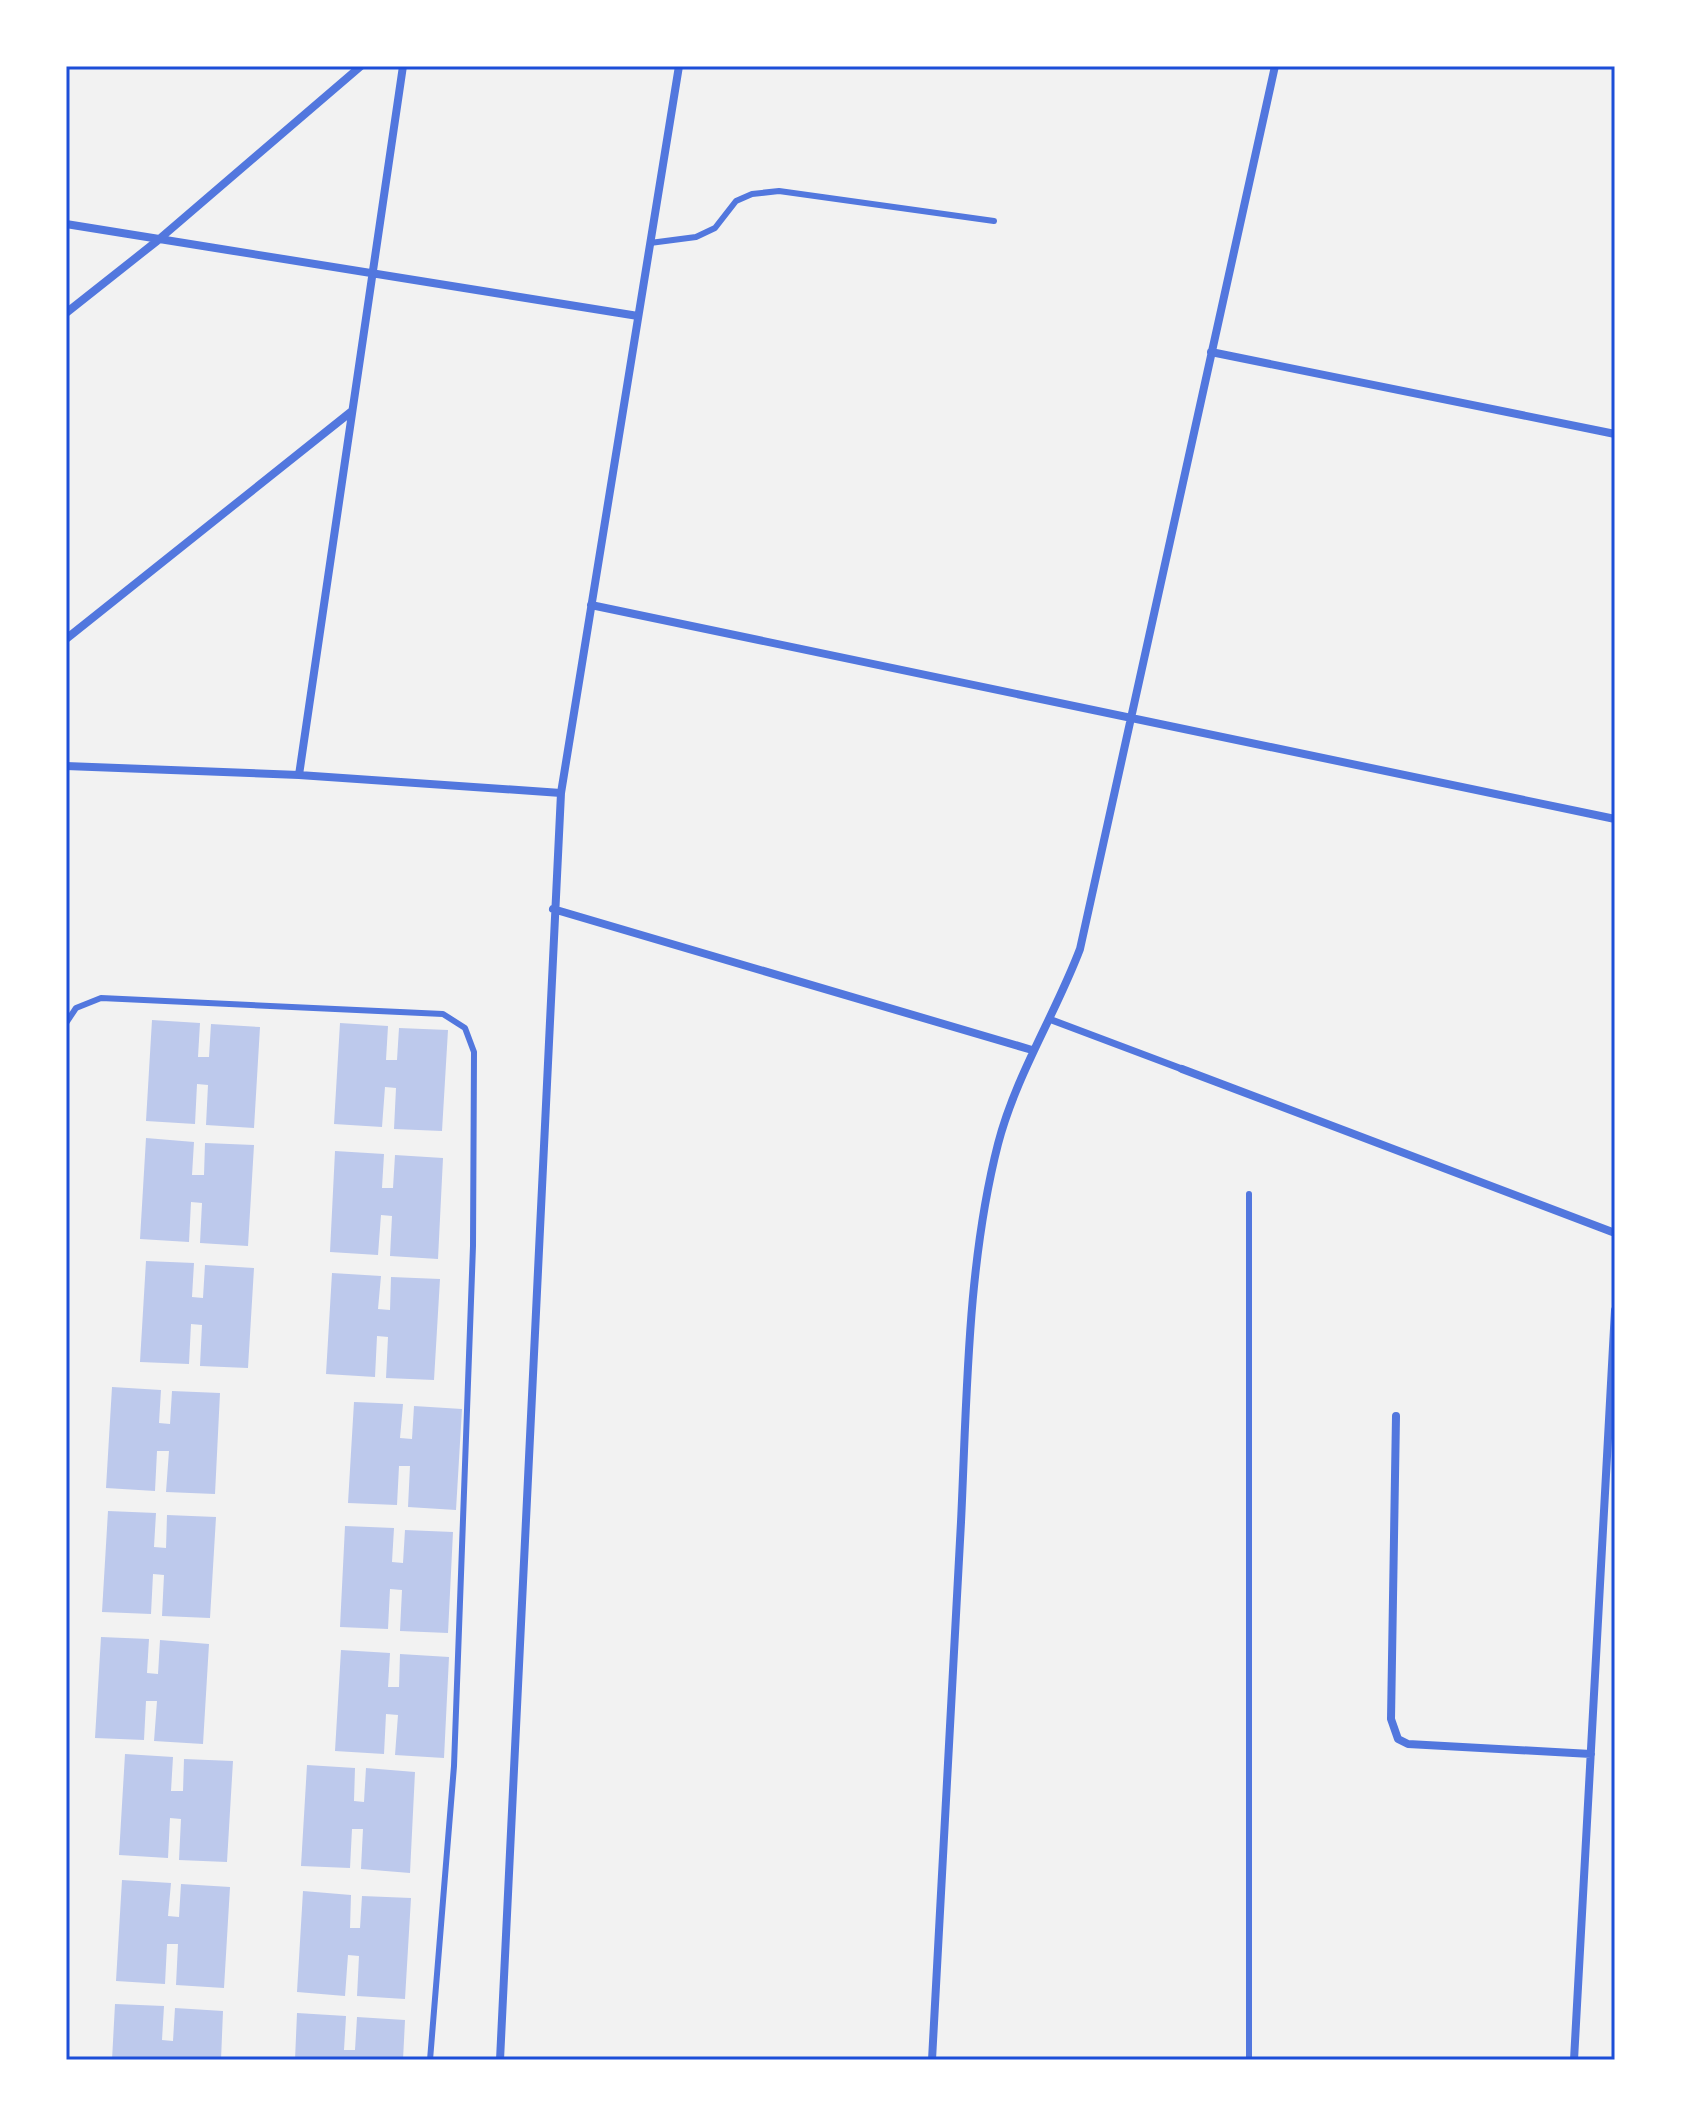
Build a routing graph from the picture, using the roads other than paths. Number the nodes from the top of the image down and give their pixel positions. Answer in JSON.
{"nodes":[{"id":1,"x":361,"y":66,"type":"edge"},
{"id":2,"x":403,"y":66,"type":"edge"},
{"id":3,"x":679,"y":66,"type":"edge"},
{"id":4,"x":1275,"y":66,"type":"edge"},
{"id":5,"x":994,"y":221,"type":"dead end"},
{"id":6,"x":66,"y":224,"type":"edge"},
{"id":7,"x":157,"y":241,"type":"junction"},
{"id":8,"x":650,"y":243,"type":"junction"},
{"id":9,"x":373,"y":273,"type":"junction"},
{"id":10,"x":66,"y":313,"type":"edge"},
{"id":11,"x":638,"y":316,"type":"junction"},
{"id":12,"x":1211,"y":352,"type":"junction"},
{"id":13,"x":353,"y":410,"type":"junction"},
{"id":14,"x":1615,"y":434,"type":"edge"},
{"id":15,"x":591,"y":605,"type":"junction"},
{"id":16,"x":66,"y":639,"type":"edge"},
{"id":17,"x":1131,"y":720,"type":"junction"},
{"id":18,"x":66,"y":766,"type":"edge"},
{"id":19,"x":299,"y":775,"type":"junction"},
{"id":20,"x":561,"y":793,"type":"junction"},
{"id":21,"x":1615,"y":819,"type":"edge"},
{"id":22,"x":553,"y":909,"type":"junction"},
{"id":23,"x":1049,"y":1019,"type":"junction"},
{"id":24,"x":66,"y":1023,"type":"edge"},
{"id":25,"x":1032,"y":1050,"type":"junction"},
{"id":26,"x":1182,"y":1069,"type":"joint"},
{"id":27,"x":1249,"y":1194,"type":"dead end"},
{"id":28,"x":1615,"y":1233,"type":"edge"},
{"id":29,"x":1615,"y":1310,"type":"edge"},
{"id":30,"x":1396,"y":1416,"type":"dead end"},
{"id":31,"x":1591,"y":1754,"type":"junction"},
{"id":32,"x":430,"y":2060,"type":"edge"},
{"id":33,"x":500,"y":2060,"type":"edge"},
{"id":34,"x":932,"y":2060,"type":"edge"},
{"id":35,"x":1249,"y":2060,"type":"edge"},
{"id":36,"x":1574,"y":2060,"type":"edge"}],
"edges":[{"from":1,"to":7,"type":"street"},
{"from":2,"to":9,"type":"street"},
{"from":3,"to":8,"type":"street"},
{"from":4,"to":12,"type":"street"},
{"from":5,"to":8,"type":"lane"},
{"from":6,"to":7,"type":"street"},
{"from":7,"to":9,"type":"street"},
{"from":7,"to":10,"type":"street"},
{"from":8,"to":11,"type":"street"},
{"from":9,"to":11,"type":"street"},
{"from":9,"to":13,"type":"street"},
{"from":11,"to":15,"type":"street"},
{"from":12,"to":14,"type":"street"},
{"from":12,"to":17,"type":"street"},
{"from":13,"to":16,"type":"street"},
{"from":13,"to":19,"type":"street"},
{"from":15,"to":17,"type":"street"},
{"from":15,"to":20,"type":"street"},
{"from":17,"to":21,"type":"street"},
{"from":17,"to":23,"type":"street"},
{"from":18,"to":19,"type":"street"},
{"from":19,"to":20,"type":"street"},
{"from":20,"to":22,"type":"street"},
{"from":22,"to":25,"type":"street"},
{"from":22,"to":33,"type":"street"},
{"from":23,"to":25,"type":"street"},
{"from":23,"to":26,"type":"street"},
{"from":24,"to":32,"type":"lane"},
{"from":25,"to":34,"type":"street"},
{"from":26,"to":28,"type":"street"},
{"from":27,"to":35,"type":"lane"},
{"from":29,"to":31,"type":"street"},
{"from":30,"to":31,"type":"street"},
{"from":31,"to":36,"type":"street"}]}
